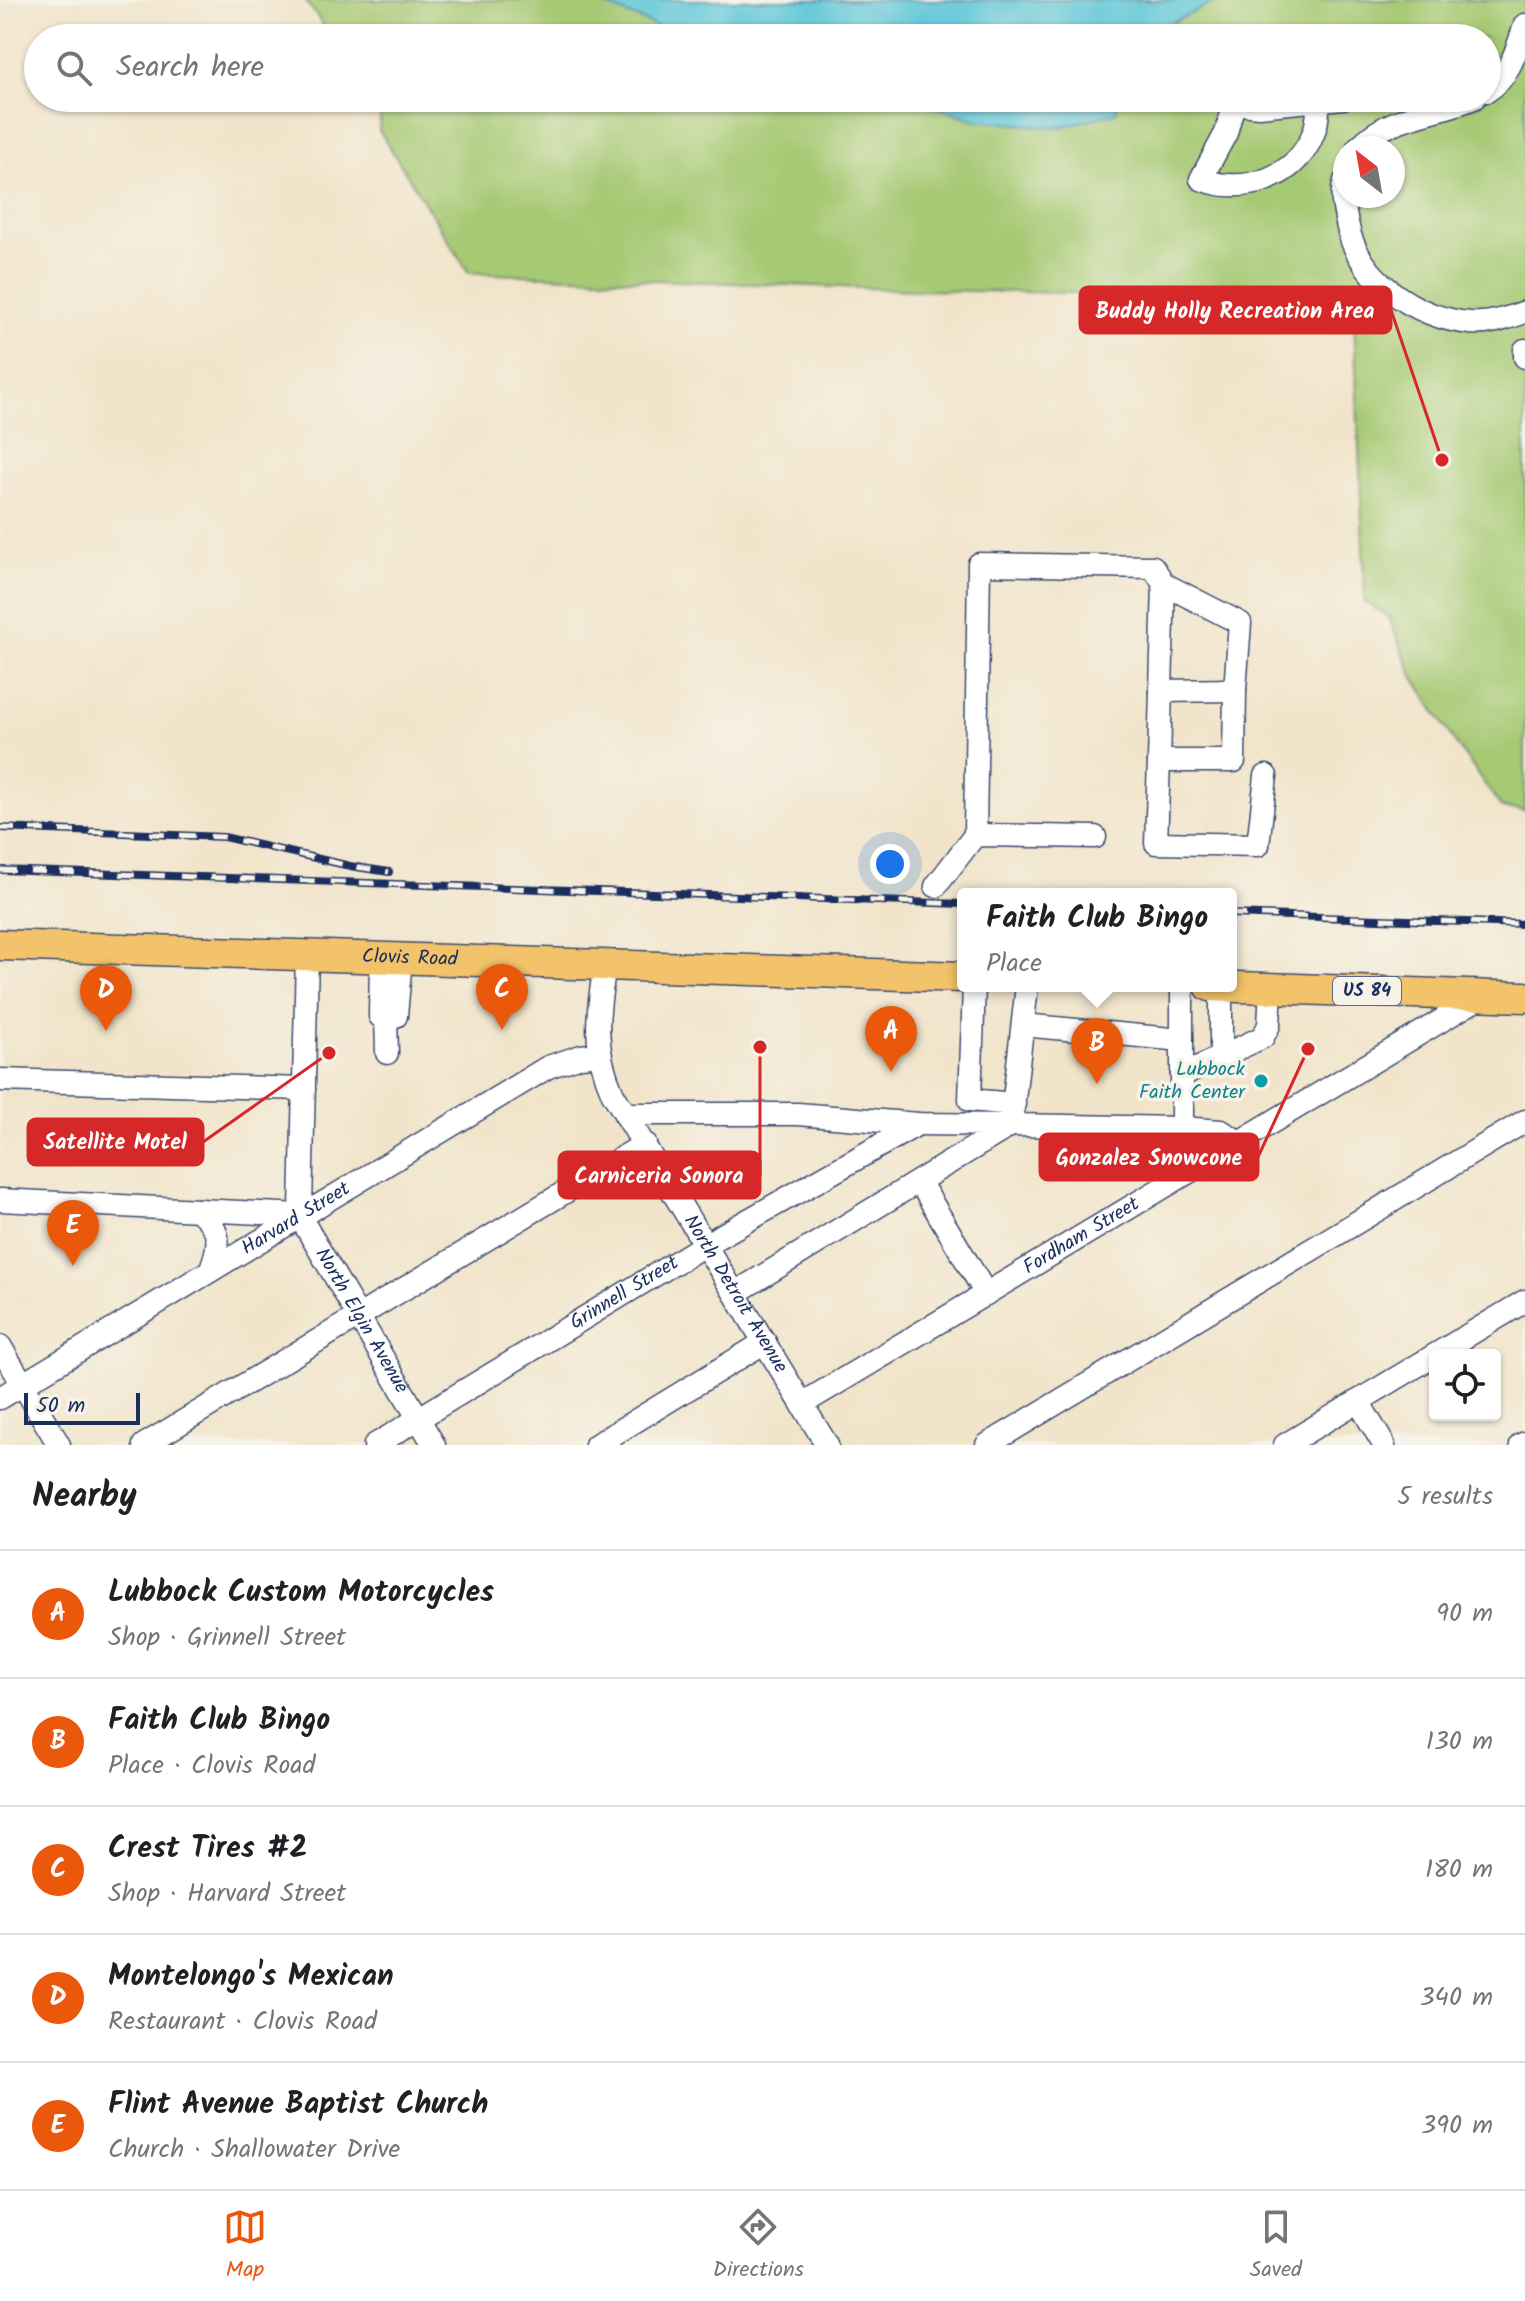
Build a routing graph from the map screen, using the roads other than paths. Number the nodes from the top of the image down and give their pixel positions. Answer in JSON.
{"nodes":[{"id":1,"x":1525,"y":25,"type":"edge"},
{"id":2,"x":1501,"y":72,"type":"edge"},
{"id":3,"x":1232,"y":112,"type":"edge"},
{"id":4,"x":1318,"y":112,"type":"edge"},
{"id":5,"x":1425,"y":112,"type":"edge"},
{"id":6,"x":1369,"y":136,"type":"edge"},
{"id":7,"x":1344,"y":208,"type":"edge"},
{"id":8,"x":1525,"y":312,"type":"edge"},
{"id":9,"x":1525,"y":350,"type":"edge"},
{"id":10,"x":1525,"y":357,"type":"edge"},
{"id":11,"x":1164,"y":584,"type":"junction"},
{"id":12,"x":1235,"y":690,"type":"junction"},
{"id":13,"x":1161,"y":691,"type":"junction"},
{"id":14,"x":1159,"y":761,"type":"junction"},
{"id":15,"x":1266,"y":776,"type":"dead end"},
{"id":16,"x":975,"y":835,"type":"junction"},
{"id":17,"x":1095,"y":837,"type":"dead end"},
{"id":18,"x":936,"y":886,"type":"dead end"},
{"id":19,"x":0,"y":945,"type":"edge"},
{"id":20,"x":307,"y":955,"type":"junction"},
{"id":21,"x":391,"y":958,"type":"junction"},
{"id":22,"x":605,"y":965,"type":"junction"},
{"id":23,"x":957,"y":977,"type":"edge"},
{"id":24,"x":1237,"y":987,"type":"edge"},
{"id":25,"x":1271,"y":988,"type":"junction"},
{"id":26,"x":974,"y":992,"type":"edge"},
{"id":27,"x":1026,"y":992,"type":"edge"},
{"id":28,"x":1182,"y":992,"type":"edge"},
{"id":29,"x":1221,"y":992,"type":"edge"},
{"id":30,"x":1484,"y":995,"type":"junction"},
{"id":31,"x":1525,"y":997,"type":"edge"},
{"id":32,"x":1023,"y":1025,"type":"junction"},
{"id":33,"x":1182,"y":1040,"type":"junction"},
{"id":34,"x":387,"y":1053,"type":"dead end"},
{"id":35,"x":599,"y":1054,"type":"junction"},
{"id":36,"x":1221,"y":1057,"type":"junction"},
{"id":37,"x":1182,"y":1075,"type":"junction"},
{"id":38,"x":0,"y":1080,"type":"edge"},
{"id":39,"x":304,"y":1089,"type":"junction"},
{"id":40,"x":625,"y":1114,"type":"junction"},
{"id":41,"x":1012,"y":1114,"type":"junction"},
{"id":42,"x":1525,"y":1121,"type":"edge"},
{"id":43,"x":918,"y":1124,"type":"junction"},
{"id":44,"x":1182,"y":1128,"type":"junction"},
{"id":45,"x":1239,"y":1142,"type":"junction"},
{"id":46,"x":645,"y":1144,"type":"junction"},
{"id":47,"x":919,"y":1181,"type":"junction"},
{"id":48,"x":0,"y":1200,"type":"edge"},
{"id":49,"x":198,"y":1210,"type":"junction"},
{"id":50,"x":302,"y":1215,"type":"junction"},
{"id":51,"x":706,"y":1244,"type":"junction"},
{"id":52,"x":210,"y":1271,"type":"junction"},
{"id":53,"x":735,"y":1293,"type":"junction"},
{"id":54,"x":986,"y":1294,"type":"junction"},
{"id":55,"x":1525,"y":1301,"type":"edge"},
{"id":56,"x":358,"y":1317,"type":"junction"},
{"id":57,"x":765,"y":1342,"type":"junction"},
{"id":58,"x":0,"y":1346,"type":"edge"},
{"id":59,"x":1445,"y":1349,"type":"edge"},
{"id":60,"x":1429,"y":1359,"type":"edge"},
{"id":61,"x":23,"y":1384,"type":"junction"},
{"id":62,"x":0,"y":1398,"type":"edge"},
{"id":63,"x":1358,"y":1401,"type":"junction"},
{"id":64,"x":802,"y":1404,"type":"junction"},
{"id":65,"x":418,"y":1419,"type":"junction"},
{"id":66,"x":59,"y":1445,"type":"edge"},
{"id":67,"x":144,"y":1445,"type":"edge"},
{"id":68,"x":375,"y":1445,"type":"edge"},
{"id":69,"x":434,"y":1445,"type":"edge"},
{"id":70,"x":596,"y":1445,"type":"edge"},
{"id":71,"x":827,"y":1445,"type":"edge"},
{"id":72,"x":987,"y":1445,"type":"edge"},
{"id":73,"x":1285,"y":1445,"type":"edge"},
{"id":74,"x":1384,"y":1445,"type":"edge"}],
"edges":[{"from":1,"to":2,"type":"street"},
{"from":3,"to":4,"type":"street"},
{"from":5,"to":6,"type":"street"},
{"from":7,"to":8,"type":"street"},
{"from":9,"to":10,"type":"street"},
{"from":11,"to":12,"type":"street"},
{"from":11,"to":13,"type":"street"},
{"from":11,"to":16,"type":"street"},
{"from":12,"to":13,"type":"street"},
{"from":12,"to":14,"type":"street"},
{"from":13,"to":14,"type":"street"},
{"from":14,"to":15,"type":"street"},
{"from":16,"to":17,"type":"street"},
{"from":16,"to":18,"type":"street"},
{"from":19,"to":20,"type":"highway","name":"Clovis Road"},
{"from":20,"to":21,"type":"highway","name":"Clovis Road"},
{"from":20,"to":39,"type":"street","name":"North Elgin Avenue"},
{"from":21,"to":22,"type":"highway","name":"Clovis Road"},
{"from":21,"to":34,"type":"street"},
{"from":22,"to":23,"type":"highway","name":"Clovis Road"},
{"from":22,"to":35,"type":"street","name":"North Detroit Avenue"},
{"from":24,"to":25,"type":"highway","number":"US 84"},
{"from":25,"to":30,"type":"highway","number":"US 84"},
{"from":25,"to":36,"type":"street"},
{"from":26,"to":41,"type":"street"},
{"from":27,"to":32,"type":"street"},
{"from":28,"to":33,"type":"street"},
{"from":29,"to":36,"type":"street"},
{"from":30,"to":31,"type":"highway","number":"US 84"},
{"from":30,"to":45,"type":"street","name":"Fordham Street"},
{"from":32,"to":33,"type":"street"},
{"from":32,"to":41,"type":"street"},
{"from":33,"to":37,"type":"street"},
{"from":35,"to":40,"type":"street","name":"North Detroit Avenue"},
{"from":35,"to":50,"type":"street","name":"Harvard Street"},
{"from":36,"to":37,"type":"street"},
{"from":37,"to":44,"type":"street"},
{"from":38,"to":39,"type":"street"},
{"from":39,"to":50,"type":"street","name":"North Elgin Avenue"},
{"from":40,"to":43,"type":"street"},
{"from":40,"to":46,"type":"street","name":"North Detroit Avenue"},
{"from":41,"to":43,"type":"street"},
{"from":41,"to":44,"type":"street"},
{"from":41,"to":47,"type":"street"},
{"from":42,"to":72,"type":"street"},
{"from":43,"to":51,"type":"street","name":"Grinnell Street"},
{"from":44,"to":45,"type":"street"},
{"from":45,"to":54,"type":"street","name":"Fordham Street"},
{"from":46,"to":51,"type":"street","name":"North Detroit Avenue"},
{"from":46,"to":56,"type":"street"},
{"from":47,"to":53,"type":"street"},
{"from":47,"to":54,"type":"street"},
{"from":48,"to":49,"type":"street"},
{"from":49,"to":50,"type":"street"},
{"from":49,"to":52,"type":"street"},
{"from":50,"to":52,"type":"street","name":"Harvard Street"},
{"from":50,"to":56,"type":"street","name":"North Elgin Avenue"},
{"from":51,"to":53,"type":"street","name":"North Detroit Avenue"},
{"from":51,"to":65,"type":"street","name":"Grinnell Street"},
{"from":52,"to":61,"type":"street","name":"Harvard Street"},
{"from":53,"to":57,"type":"street","name":"North Detroit Avenue"},
{"from":54,"to":64,"type":"street","name":"Fordham Street"},
{"from":55,"to":59,"type":"street"},
{"from":56,"to":65,"type":"street","name":"North Elgin Avenue"},
{"from":56,"to":67,"type":"street"},
{"from":57,"to":64,"type":"street","name":"North Detroit Avenue"},
{"from":57,"to":70,"type":"street"},
{"from":58,"to":61,"type":"street"},
{"from":60,"to":63,"type":"street"},
{"from":61,"to":62,"type":"street","name":"Harvard Street"},
{"from":61,"to":66,"type":"street"},
{"from":63,"to":73,"type":"street"},
{"from":63,"to":74,"type":"street"},
{"from":64,"to":71,"type":"street","name":"North Detroit Avenue"},
{"from":65,"to":68,"type":"street","name":"Grinnell Street"},
{"from":65,"to":69,"type":"street","name":"North Elgin Avenue"}]}
